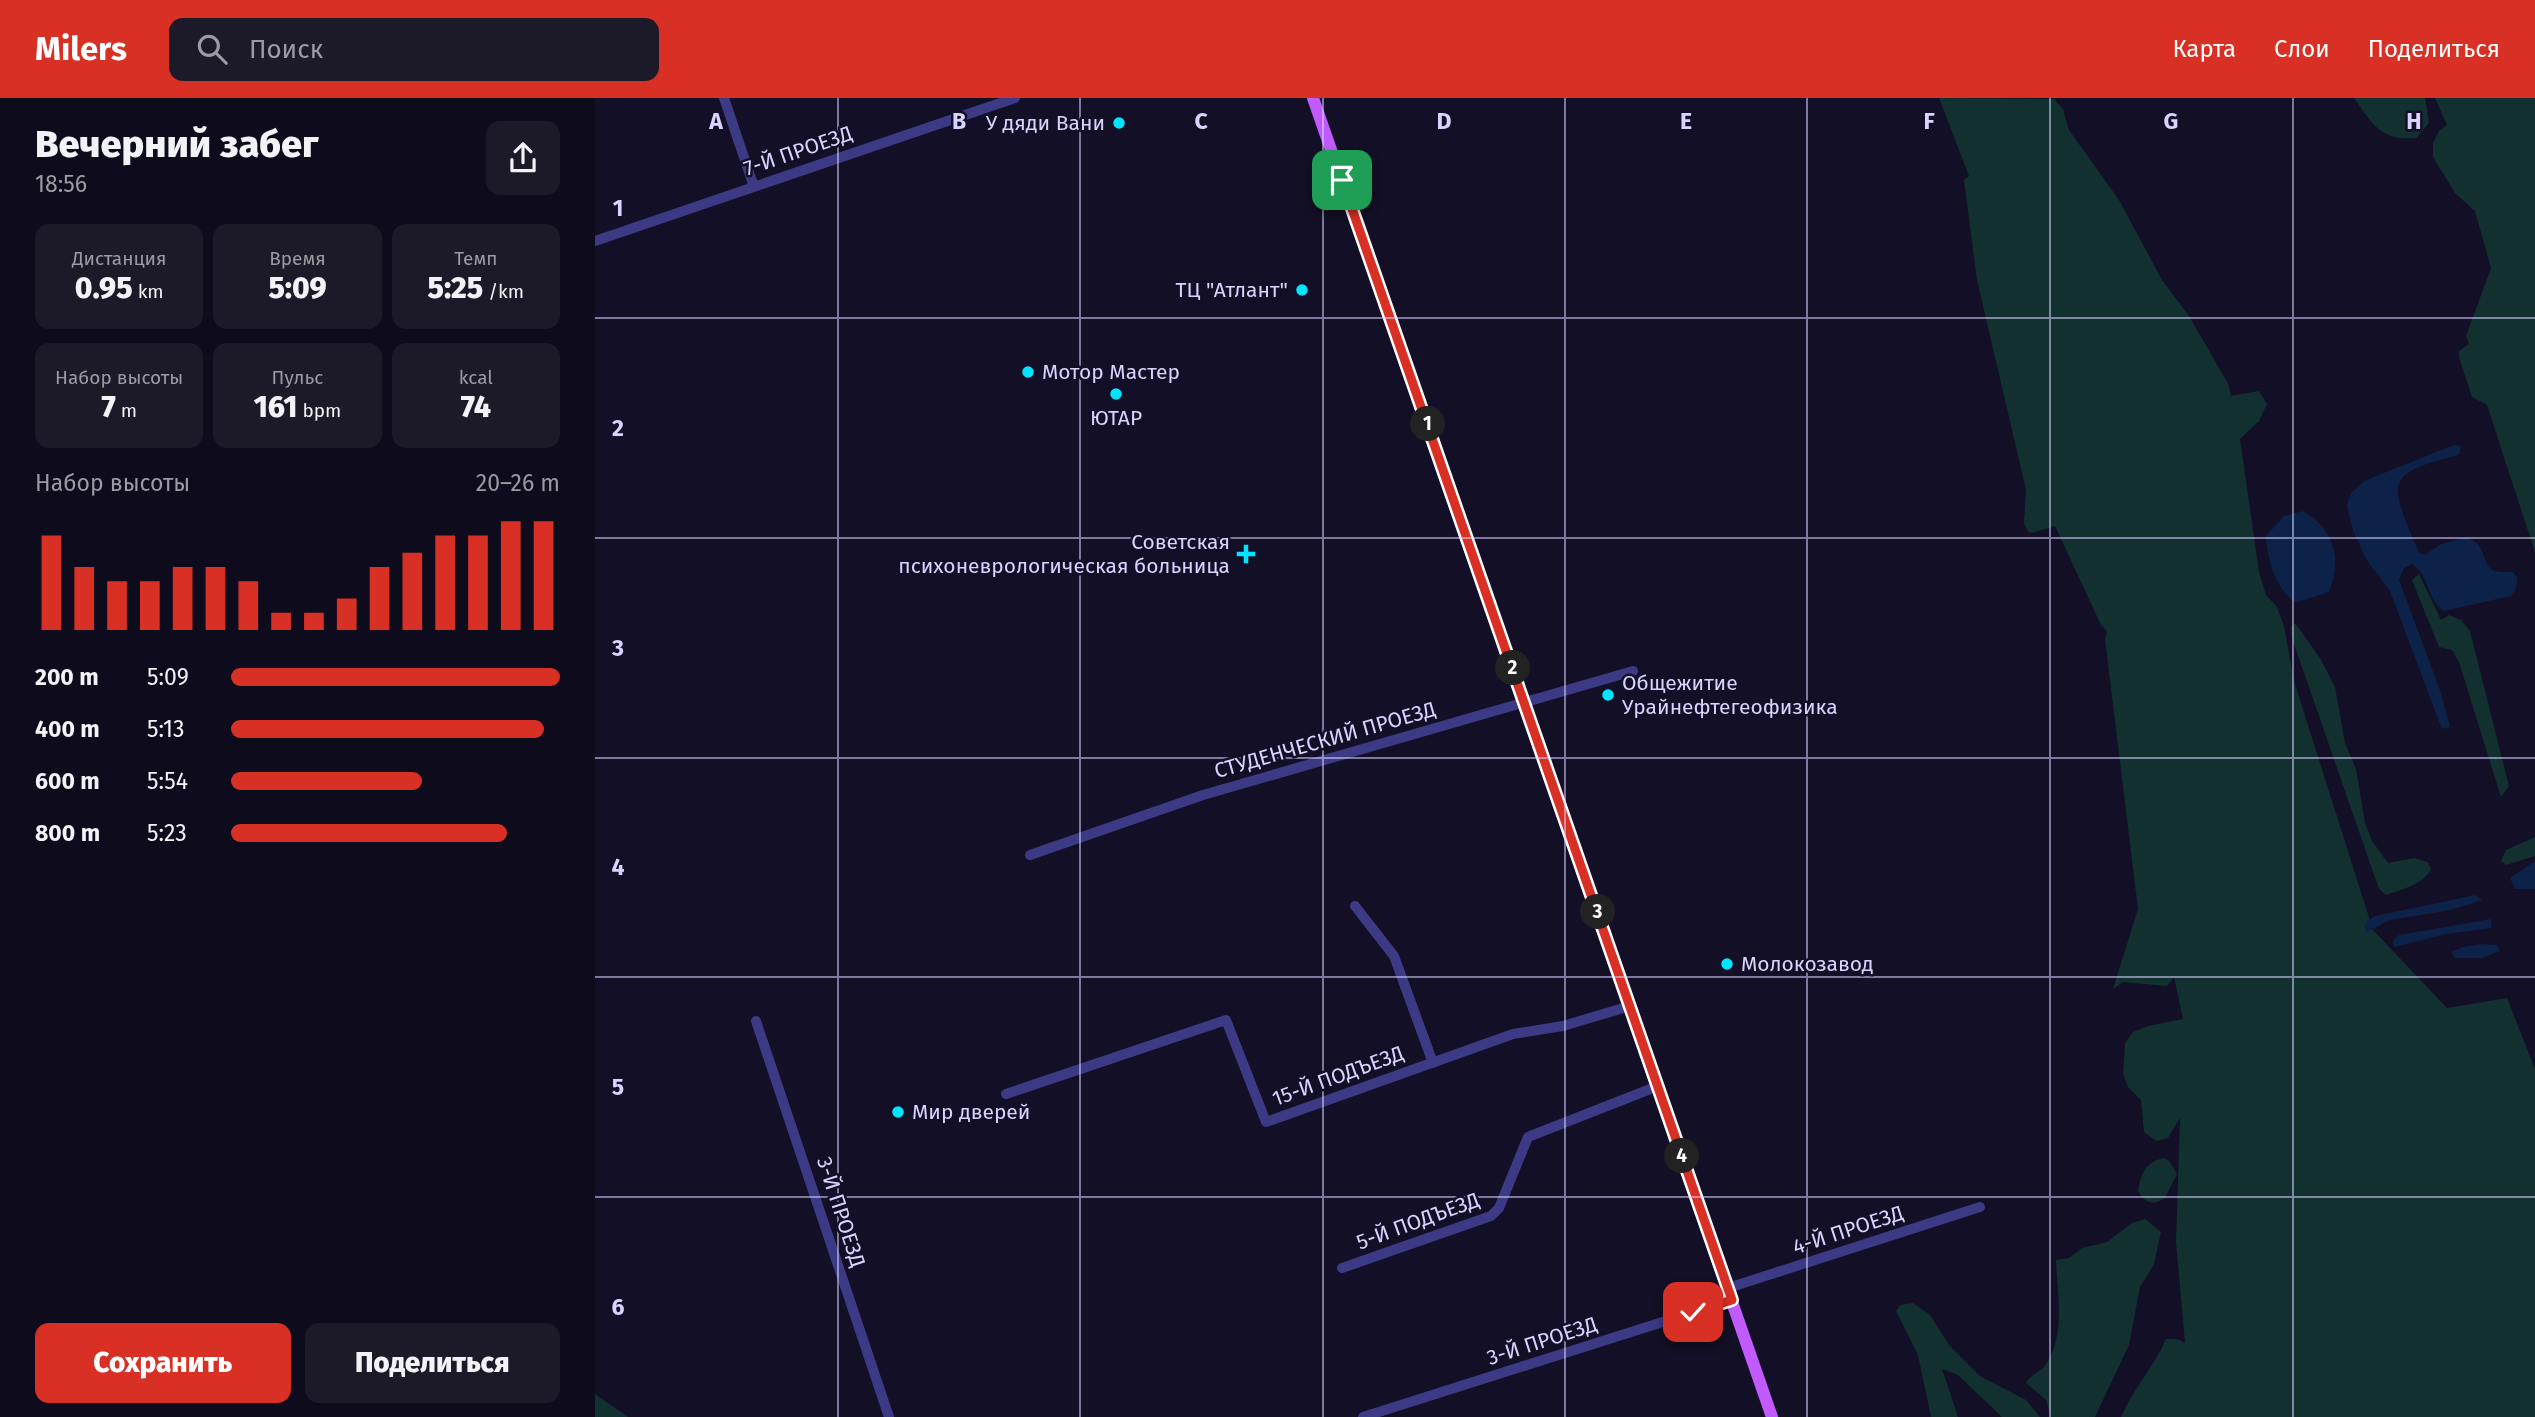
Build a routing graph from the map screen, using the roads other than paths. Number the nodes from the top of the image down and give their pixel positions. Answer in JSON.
{"nodes":[{"id":1,"x":724,"y":98,"type":"edge"},
{"id":2,"x":1014,"y":98,"type":"edge"},
{"id":3,"x":1313,"y":98,"type":"edge"},
{"id":4,"x":754,"y":187,"type":"junction"},
{"id":5,"x":595,"y":241,"type":"edge"},
{"id":6,"x":1633,"y":671,"type":"dead end"},
{"id":7,"x":1525,"y":703,"type":"junction"},
{"id":8,"x":1030,"y":855,"type":"dead end"},
{"id":9,"x":1355,"y":906,"type":"dead end"},
{"id":10,"x":1630,"y":1006,"type":"junction"},
{"id":11,"x":756,"y":1021,"type":"dead end"},
{"id":12,"x":1433,"y":1063,"type":"junction"},
{"id":13,"x":1658,"y":1086,"type":"junction"},
{"id":14,"x":1006,"y":1094,"type":"dead end"},
{"id":15,"x":1980,"y":1208,"type":"dead end"},
{"id":16,"x":1342,"y":1268,"type":"dead end"},
{"id":17,"x":1730,"y":1294,"type":"junction"},
{"id":18,"x":888,"y":1417,"type":"edge"},
{"id":19,"x":1363,"y":1417,"type":"edge"},
{"id":20,"x":1772,"y":1417,"type":"edge"}],
"edges":[{"from":1,"to":4,"type":"street"},
{"from":2,"to":4,"type":"street","name":"7-Й ПРОЕЗД"},
{"from":3,"to":7,"type":"main road"},
{"from":4,"to":5,"type":"street","name":"7-Й ПРОЕЗД"},
{"from":6,"to":7,"type":"street","name":"СТУДЕНЧЕСКИЙ ПРОЕЗД"},
{"from":7,"to":8,"type":"street","name":"СТУДЕНЧЕСКИЙ ПРОЕЗД"},
{"from":7,"to":10,"type":"main road"},
{"from":9,"to":12,"type":"street"},
{"from":10,"to":12,"type":"street","name":"15-Й ПОДЪЕЗД"},
{"from":10,"to":13,"type":"main road"},
{"from":11,"to":18,"type":"street","name":"3-Й ПРОЕЗД"},
{"from":12,"to":14,"type":"street","name":"15-Й ПОДЪЕЗД"},
{"from":13,"to":16,"type":"street","name":"5-Й ПОДЪЕЗД"},
{"from":13,"to":17,"type":"main road"},
{"from":15,"to":17,"type":"street","name":"4-Й ПРОЕЗД"},
{"from":17,"to":19,"type":"street","name":"3-Й ПРОЕЗД"},
{"from":17,"to":20,"type":"main road"}]}
